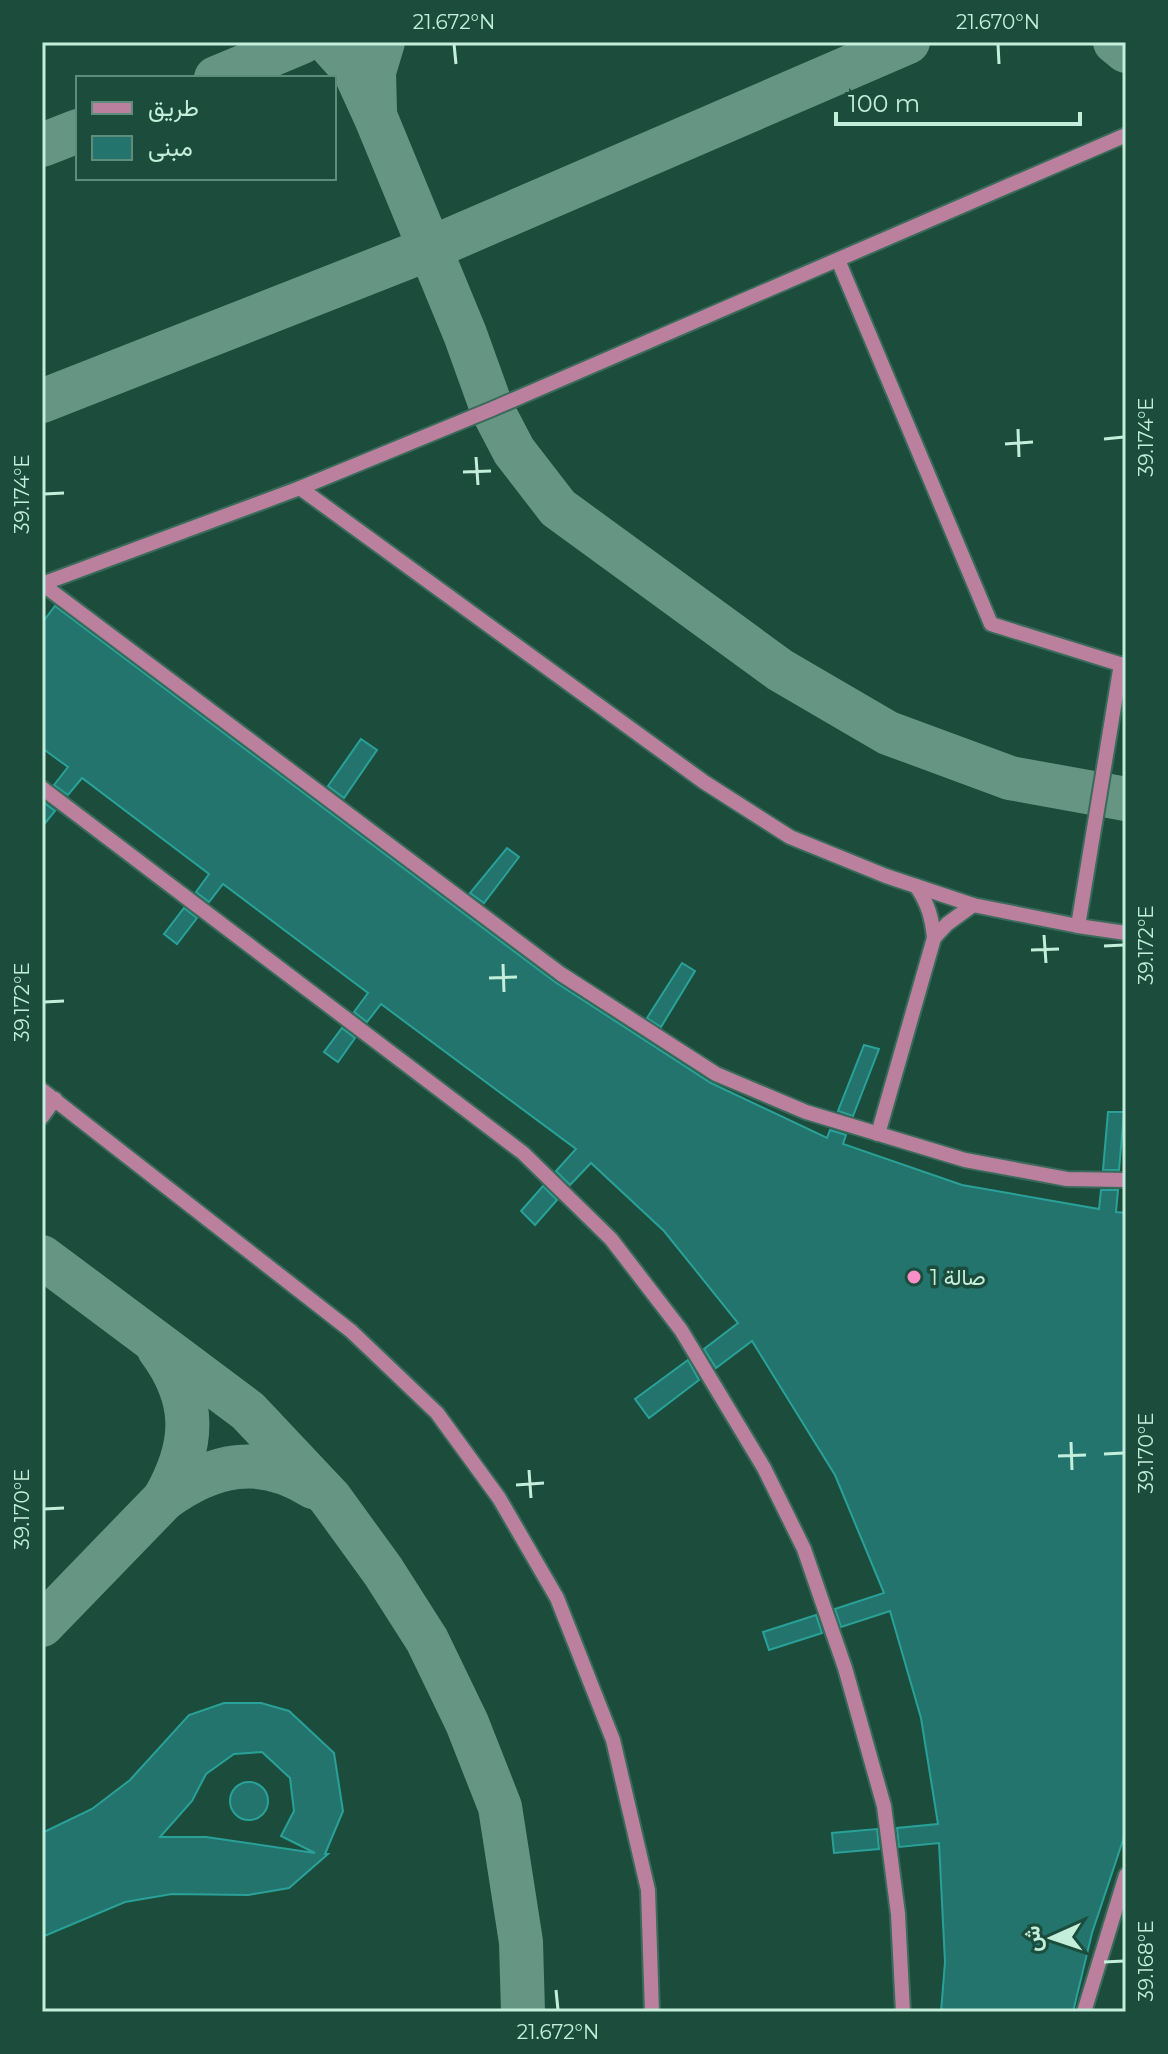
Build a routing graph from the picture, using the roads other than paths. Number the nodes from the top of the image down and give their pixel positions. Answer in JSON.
{"nodes":[{"id":1,"x":1126,"y":135,"type":"edge"},
{"id":2,"x":838,"y":260,"type":"junction"},
{"id":3,"x":300,"y":488,"type":"junction"},
{"id":4,"x":42,"y":584,"type":"edge"},
{"id":5,"x":1124,"y":665,"type":"edge"},
{"id":6,"x":42,"y":788,"type":"edge"},
{"id":7,"x":916,"y":886,"type":"junction"},
{"id":8,"x":973,"y":905,"type":"junction"},
{"id":9,"x":1078,"y":926,"type":"junction"},
{"id":10,"x":1126,"y":933,"type":"edge"},
{"id":11,"x":934,"y":938,"type":"junction"},
{"id":12,"x":48,"y":1094,"type":"edge"},
{"id":13,"x":42,"y":1117,"type":"edge"},
{"id":14,"x":878,"y":1134,"type":"junction"},
{"id":15,"x":1126,"y":1180,"type":"edge"},
{"id":16,"x":1126,"y":1875,"type":"edge"},
{"id":17,"x":652,"y":2012,"type":"edge"},
{"id":18,"x":903,"y":2012,"type":"edge"},
{"id":19,"x":1084,"y":2012,"type":"edge"}],
"edges":[{"from":1,"to":2,"type":"lane"},
{"from":2,"to":3,"type":"lane"},
{"from":2,"to":5,"type":"lane"},
{"from":3,"to":4,"type":"lane"},
{"from":3,"to":7,"type":"lane"},
{"from":4,"to":14,"type":"lane"},
{"from":5,"to":9,"type":"lane"},
{"from":6,"to":18,"type":"lane"},
{"from":7,"to":8,"type":"lane"},
{"from":7,"to":11,"type":"lane"},
{"from":8,"to":9,"type":"lane"},
{"from":8,"to":11,"type":"lane"},
{"from":9,"to":10,"type":"lane"},
{"from":11,"to":14,"type":"lane"},
{"from":12,"to":13,"type":"lane"},
{"from":12,"to":17,"type":"lane"},
{"from":14,"to":15,"type":"lane"},
{"from":16,"to":19,"type":"lane"}]}
